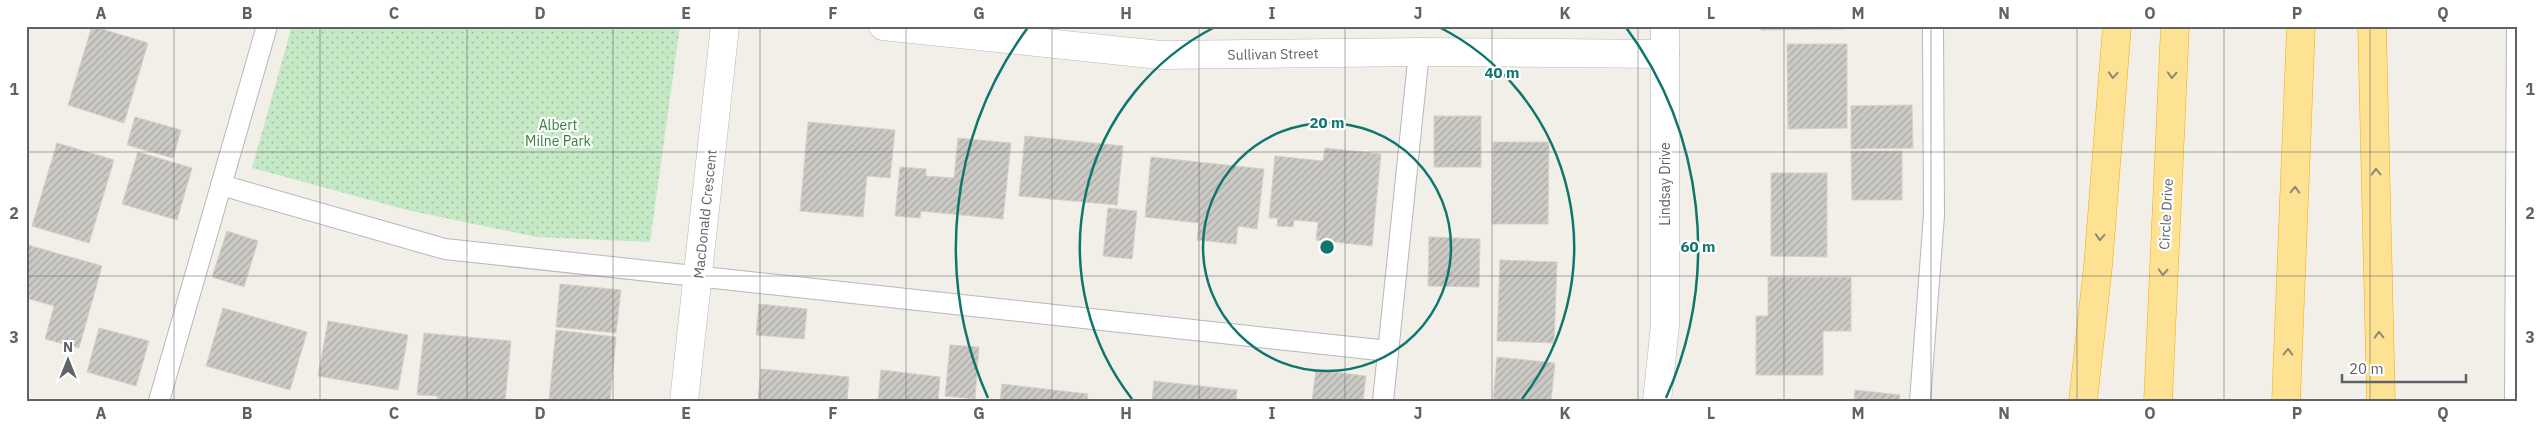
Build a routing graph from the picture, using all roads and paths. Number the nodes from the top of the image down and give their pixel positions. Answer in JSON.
{"nodes":[{"id":1,"x":268,"y":26,"type":"edge"},
{"id":2,"x":725,"y":26,"type":"edge"},
{"id":3,"x":883,"y":26,"type":"edge"},
{"id":4,"x":1665,"y":26,"type":"edge"},
{"id":5,"x":1933,"y":26,"type":"edge"},
{"id":6,"x":2117,"y":26,"type":"edge"},
{"id":7,"x":2174,"y":26,"type":"edge"},
{"id":8,"x":2301,"y":26,"type":"edge"},
{"id":9,"x":2372,"y":26,"type":"edge"},
{"id":10,"x":2517,"y":26,"type":"edge"},
{"id":11,"x":1419,"y":52,"type":"junction"},
{"id":12,"x":1665,"y":54,"type":"junction"},
{"id":13,"x":221,"y":185,"type":"junction"},
{"id":14,"x":698,"y":276,"type":"junction"},
{"id":15,"x":1388,"y":351,"type":"junction"},
{"id":16,"x":159,"y":401,"type":"edge"},
{"id":17,"x":684,"y":401,"type":"edge"},
{"id":18,"x":1383,"y":401,"type":"edge"},
{"id":19,"x":1657,"y":401,"type":"edge"},
{"id":20,"x":1920,"y":401,"type":"edge"},
{"id":21,"x":2083,"y":401,"type":"edge"},
{"id":22,"x":2158,"y":401,"type":"edge"},
{"id":23,"x":2286,"y":401,"type":"edge"},
{"id":24,"x":2381,"y":401,"type":"edge"},
{"id":25,"x":2515,"y":401,"type":"edge"}],
"edges":[{"from":1,"to":13,"type":"lane"},
{"from":2,"to":14,"type":"street","name":"MacDonald Crescent"},
{"from":3,"to":11,"type":"street","name":"Sullivan Street"},
{"from":4,"to":12,"type":"street","name":"Lindsay Drive"},
{"from":5,"to":20,"type":"lane"},
{"from":6,"to":21,"type":"highway","one_way":true},
{"from":7,"to":22,"type":"highway","name":"Circle Drive","one_way":true},
{"from":23,"to":8,"type":"highway","one_way":true},
{"from":24,"to":9,"type":"highway","one_way":true},
{"from":10,"to":25,"type":"lane"},
{"from":11,"to":12,"type":"street","name":"Sullivan Street"},
{"from":11,"to":15,"type":"lane"},
{"from":12,"to":19,"type":"street","name":"Lindsay Drive"},
{"from":13,"to":14,"type":"lane"},
{"from":13,"to":16,"type":"lane"},
{"from":14,"to":15,"type":"lane"},
{"from":14,"to":17,"type":"street","name":"MacDonald Crescent"},
{"from":15,"to":18,"type":"lane"}]}
